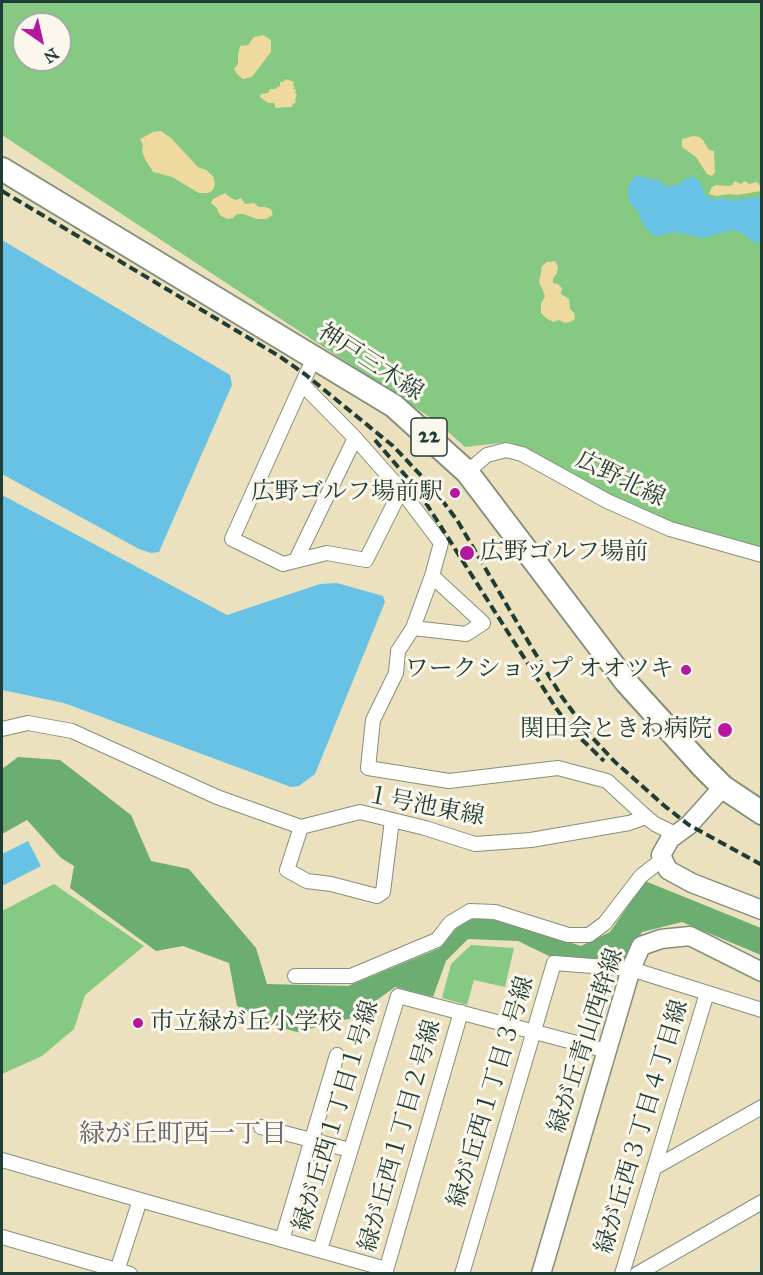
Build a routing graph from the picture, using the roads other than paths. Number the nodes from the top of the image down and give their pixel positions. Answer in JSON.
{"nodes":[{"id":1,"x":2,"y":170,"type":"edge"},
{"id":2,"x":314,"y":358,"type":"junction"},
{"id":3,"x":302,"y":384,"type":"junction"},
{"id":4,"x":355,"y":438,"type":"junction"},
{"id":5,"x":467,"y":472,"type":"junction"},
{"id":6,"x":401,"y":490,"type":"junction"},
{"id":7,"x":762,"y":555,"type":"edge"},
{"id":8,"x":296,"y":560,"type":"junction"},
{"id":9,"x":432,"y":576,"type":"junction"},
{"id":10,"x":413,"y":627,"type":"junction"},
{"id":11,"x":2,"y":729,"type":"edge"},
{"id":12,"x":723,"y":787,"type":"junction"},
{"id":13,"x":758,"y":808,"type":"edge"},
{"id":14,"x":646,"y":817,"type":"junction"},
{"id":15,"x":392,"y":820,"type":"junction"},
{"id":16,"x":301,"y":827,"type":"junction"},
{"id":17,"x":675,"y":834,"type":"junction"},
{"id":18,"x":663,"y":859,"type":"junction"},
{"id":19,"x":762,"y":910,"type":"edge"},
{"id":20,"x":631,"y":969,"type":"junction"},
{"id":21,"x":762,"y":972,"type":"edge"},
{"id":22,"x":296,"y":976,"type":"dead end"},
{"id":23,"x":707,"y":993,"type":"junction"},
{"id":24,"x":762,"y":1010,"type":"edge"},
{"id":25,"x":461,"y":1012,"type":"junction"},
{"id":26,"x":534,"y":1031,"type":"junction"},
{"id":27,"x":607,"y":1051,"type":"junction"},
{"id":28,"x":337,"y":1055,"type":"dead end"},
{"id":29,"x":762,"y":1107,"type":"edge"},
{"id":30,"x":261,"y":1126,"type":"dead end"},
{"id":31,"x":312,"y":1140,"type":"junction"},
{"id":32,"x":350,"y":1150,"type":"junction"},
{"id":33,"x":2,"y":1160,"type":"edge"},
{"id":34,"x":654,"y":1168,"type":"junction"},
{"id":35,"x":140,"y":1200,"type":"junction"},
{"id":36,"x":762,"y":1202,"type":"edge"},
{"id":37,"x":2,"y":1237,"type":"edge"},
{"id":38,"x":282,"y":1240,"type":"junction"},
{"id":39,"x":320,"y":1250,"type":"junction"},
{"id":40,"x":385,"y":1271,"type":"edge"},
{"id":41,"x":121,"y":1272,"type":"edge"},
{"id":42,"x":462,"y":1274,"type":"edge"},
{"id":43,"x":541,"y":1274,"type":"edge"},
{"id":44,"x":622,"y":1274,"type":"edge"},
{"id":45,"x":637,"y":1274,"type":"edge"}],
"edges":[{"from":1,"to":2,"type":"main road","name":"神戸三木線","number":"22"},
{"from":2,"to":3,"type":"street"},
{"from":2,"to":5,"type":"main road","name":"神戸三木線","number":"22"},
{"from":3,"to":4,"type":"street"},
{"from":3,"to":8,"type":"street"},
{"from":4,"to":6,"type":"street"},
{"from":4,"to":8,"type":"street"},
{"from":5,"to":7,"type":"street","name":"広野北線"},
{"from":5,"to":12,"type":"main road","name":"神戸三木線","number":"22"},
{"from":6,"to":8,"type":"street"},
{"from":6,"to":9,"type":"street"},
{"from":9,"to":10,"type":"street"},
{"from":9,"to":10,"type":"street"},
{"from":10,"to":14,"type":"street"},
{"from":11,"to":16,"type":"street"},
{"from":12,"to":13,"type":"main road","name":"神戸三木線","number":"22"},
{"from":12,"to":17,"type":"street"},
{"from":14,"to":15,"type":"street","name":"１号池東線"},
{"from":14,"to":17,"type":"street"},
{"from":15,"to":16,"type":"street","name":"１号池東線"},
{"from":15,"to":16,"type":"street"},
{"from":17,"to":18,"type":"street"},
{"from":18,"to":19,"type":"street"},
{"from":18,"to":22,"type":"street"},
{"from":20,"to":21,"type":"street","name":"緑が丘青山西幹線"},
{"from":20,"to":23,"type":"street"},
{"from":20,"to":26,"type":"street","name":"緑が丘西１丁目３号線"},
{"from":20,"to":27,"type":"street","name":"緑が丘青山西幹線"},
{"from":23,"to":24,"type":"street"},
{"from":23,"to":34,"type":"street","name":"緑が丘西３丁目４丁目線"},
{"from":25,"to":26,"type":"street","name":"緑が丘西１丁目１号線"},
{"from":25,"to":32,"type":"street","name":"緑が丘西１丁目１号線"},
{"from":25,"to":40,"type":"street","name":"緑が丘西１丁目２号線"},
{"from":26,"to":27,"type":"street","name":"緑が丘西１丁目１号線"},
{"from":26,"to":42,"type":"street","name":"緑が丘西１丁目３号線"},
{"from":27,"to":43,"type":"street","name":"緑が丘青山西幹線"},
{"from":28,"to":31,"type":"street"},
{"from":29,"to":34,"type":"street"},
{"from":30,"to":31,"type":"street"},
{"from":31,"to":32,"type":"street"},
{"from":31,"to":38,"type":"street"},
{"from":32,"to":39,"type":"street","name":"緑が丘西１丁目１号線"},
{"from":33,"to":35,"type":"street"},
{"from":34,"to":44,"type":"street","name":"緑が丘西３丁目４丁目線"},
{"from":35,"to":38,"type":"street"},
{"from":35,"to":41,"type":"street"},
{"from":36,"to":45,"type":"street"},
{"from":37,"to":41,"type":"street"},
{"from":38,"to":39,"type":"street"},
{"from":39,"to":40,"type":"street"}]}
